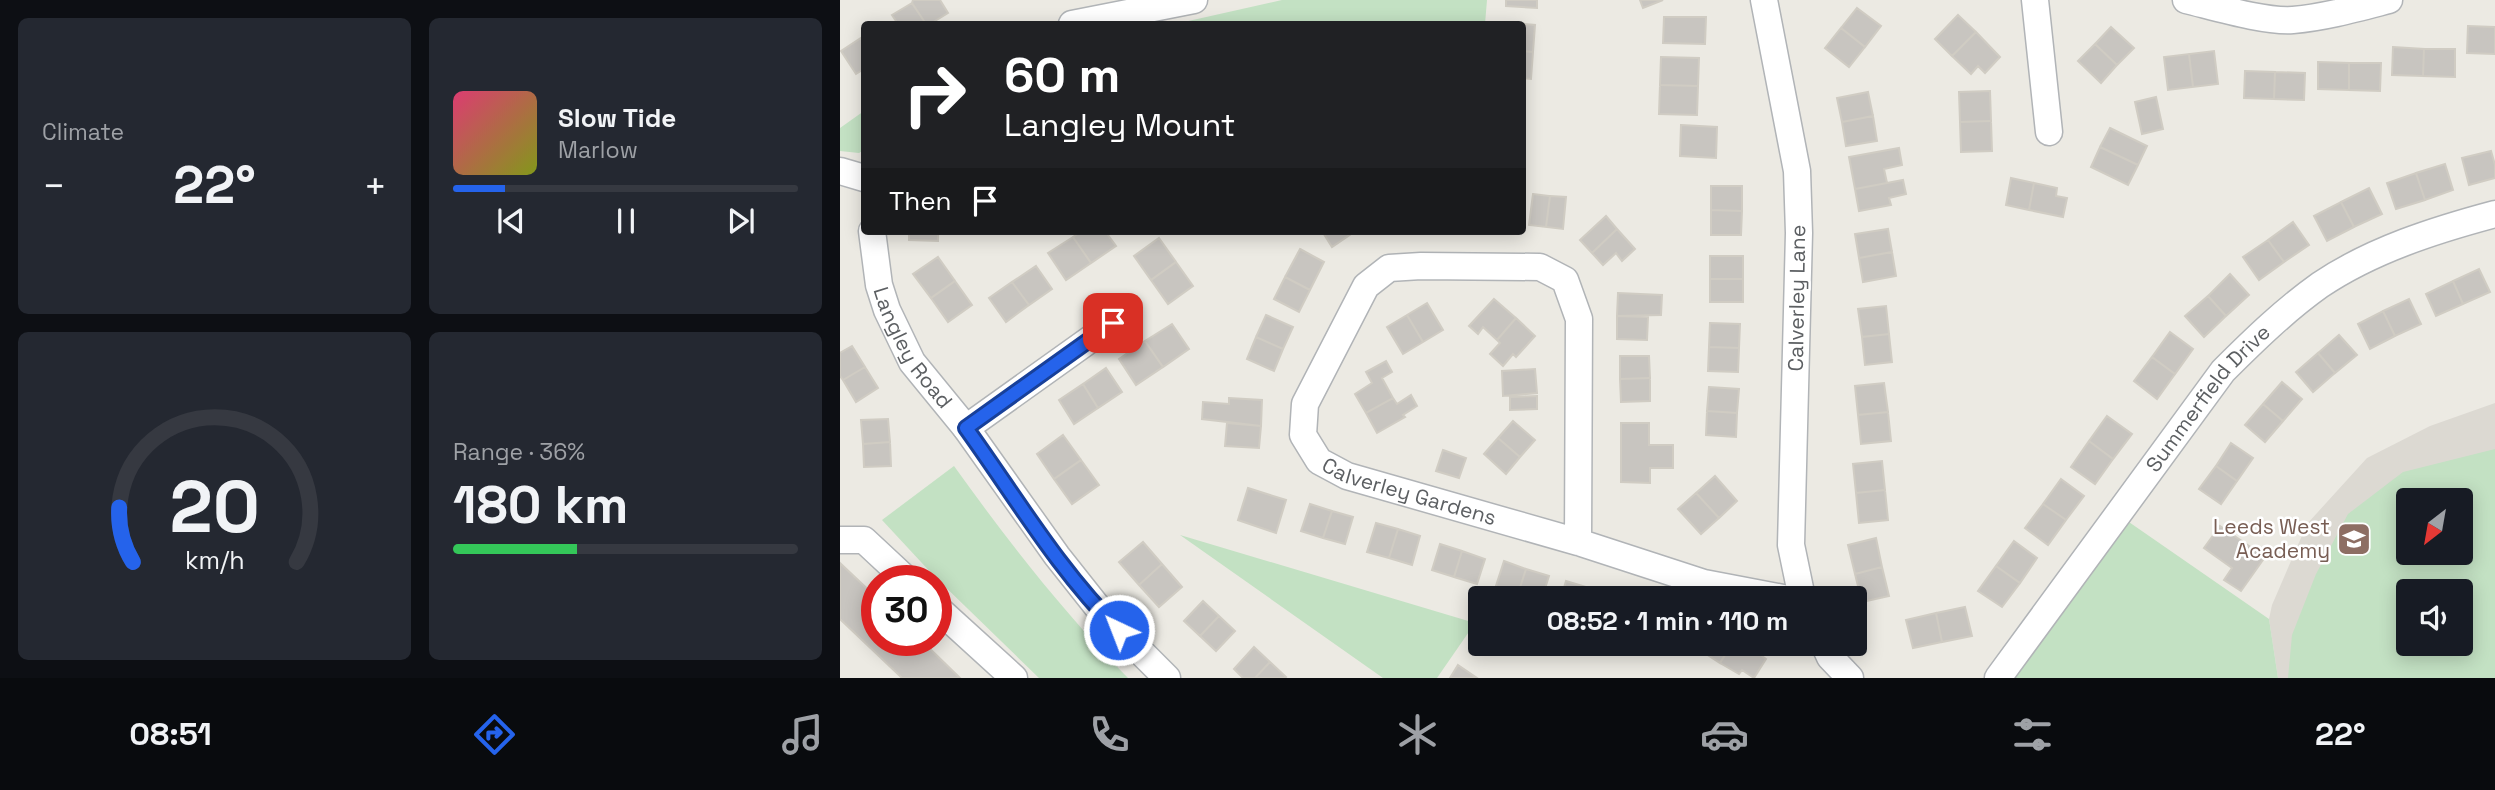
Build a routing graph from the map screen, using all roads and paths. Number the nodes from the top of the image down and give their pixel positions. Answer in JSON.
{"nodes":[{"id":1,"x":1194,"y":0,"type":"edge"},
{"id":2,"x":1764,"y":0,"type":"edge"},
{"id":3,"x":2035,"y":0,"type":"edge"},
{"id":4,"x":2186,"y":0,"type":"edge"},
{"id":5,"x":2389,"y":0,"type":"edge"},
{"id":6,"x":1087,"y":21,"type":"edge"},
{"id":7,"x":2049,"y":132,"type":"dead end"},
{"id":8,"x":840,"y":171,"type":"edge"},
{"id":9,"x":861,"y":177,"type":"edge"},
{"id":10,"x":2495,"y":214,"type":"edge"},
{"id":11,"x":873,"y":235,"type":"edge"},
{"id":12,"x":1113,"y":323,"type":"dead end"},
{"id":13,"x":966,"y":428,"type":"junction"},
{"id":14,"x":840,"y":540,"type":"edge"},
{"id":15,"x":1578,"y":542,"type":"junction"},
{"id":16,"x":891,"y":565,"type":"edge"},
{"id":17,"x":1720,"y":586,"type":"edge"},
{"id":18,"x":1800,"y":586,"type":"edge"},
{"id":19,"x":952,"y":622,"type":"edge"},
{"id":20,"x":1830,"y":656,"type":"edge"},
{"id":21,"x":1014,"y":678,"type":"edge"},
{"id":22,"x":1167,"y":678,"type":"edge"},
{"id":23,"x":1850,"y":678,"type":"edge"},
{"id":24,"x":1998,"y":678,"type":"edge"}],
"edges":[{"from":1,"to":6,"type":"street"},
{"from":2,"to":18,"type":"street","name":"Calverley Lane"},
{"from":3,"to":7,"type":"street"},
{"from":4,"to":5,"type":"street"},
{"from":8,"to":9,"type":"street"},
{"from":10,"to":24,"type":"street","name":"Summerfield Drive"},
{"from":11,"to":13,"type":"street","name":"Langley Road"},
{"from":12,"to":13,"type":"street"},
{"from":13,"to":22,"type":"street","name":"Langley Road"},
{"from":14,"to":16,"type":"street"},
{"from":15,"to":15,"type":"street","name":"Calverley Gardens"},
{"from":15,"to":17,"type":"street","name":"Calverley Gardens"},
{"from":19,"to":21,"type":"street"},
{"from":20,"to":23,"type":"street"}]}
